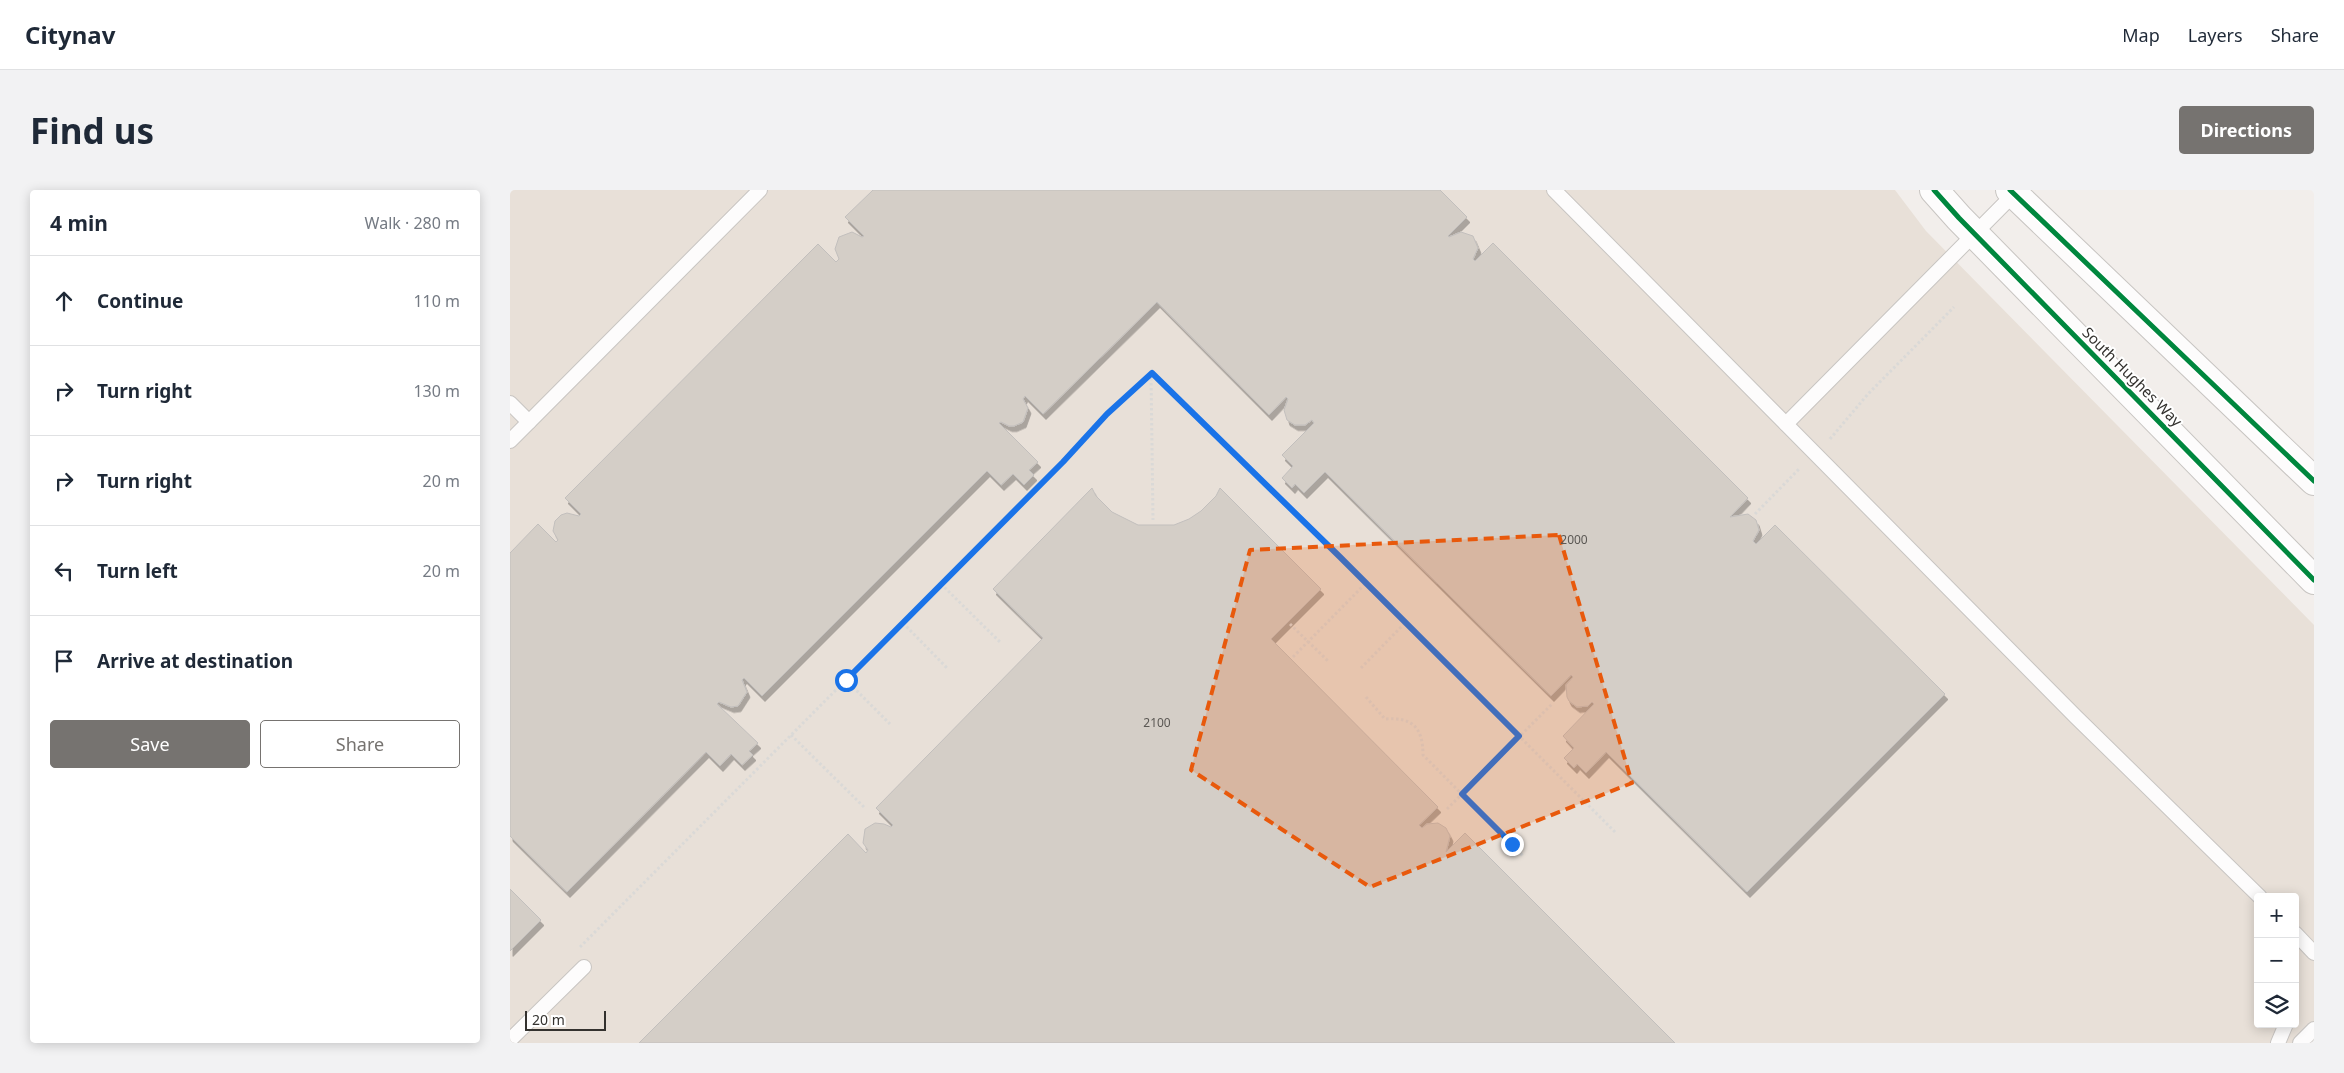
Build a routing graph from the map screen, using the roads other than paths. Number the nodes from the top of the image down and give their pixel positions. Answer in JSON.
{"nodes":[{"id":1,"x":760,"y":190,"type":"edge"},
{"id":2,"x":1554,"y":190,"type":"edge"},
{"id":3,"x":1934,"y":190,"type":"edge"},
{"id":4,"x":2012,"y":192,"type":"edge"},
{"id":5,"x":1974,"y":234,"type":"junction"},
{"id":6,"x":510,"y":403,"type":"edge"},
{"id":7,"x":529,"y":422,"type":"junction"},
{"id":8,"x":1786,"y":424,"type":"junction"},
{"id":9,"x":510,"y":441,"type":"edge"},
{"id":10,"x":2314,"y":481,"type":"edge"},
{"id":11,"x":2314,"y":580,"type":"edge"},
{"id":12,"x":2256,"y":893,"type":"edge"},
{"id":13,"x":2299,"y":937,"type":"edge"},
{"id":14,"x":2314,"y":953,"type":"edge"},
{"id":15,"x":584,"y":967,"type":"dead end"},
{"id":16,"x":2284,"y":1028,"type":"edge"},
{"id":17,"x":2314,"y":1029,"type":"edge"},
{"id":18,"x":510,"y":1040,"type":"edge"},
{"id":19,"x":2278,"y":1043,"type":"edge"},
{"id":20,"x":2300,"y":1043,"type":"edge"}],
"edges":[{"from":1,"to":7,"type":"lane"},
{"from":2,"to":8,"type":"lane"},
{"from":3,"to":5,"type":"street","name":"South Hughes Way"},
{"from":4,"to":5,"type":"lane"},
{"from":4,"to":10,"type":"street"},
{"from":5,"to":8,"type":"lane"},
{"from":5,"to":11,"type":"street","name":"South Hughes Way"},
{"from":6,"to":7,"type":"lane"},
{"from":7,"to":9,"type":"lane"},
{"from":8,"to":12,"type":"lane"},
{"from":13,"to":14,"type":"lane"},
{"from":15,"to":18,"type":"lane"},
{"from":16,"to":19,"type":"lane"},
{"from":17,"to":20,"type":"lane"}]}
